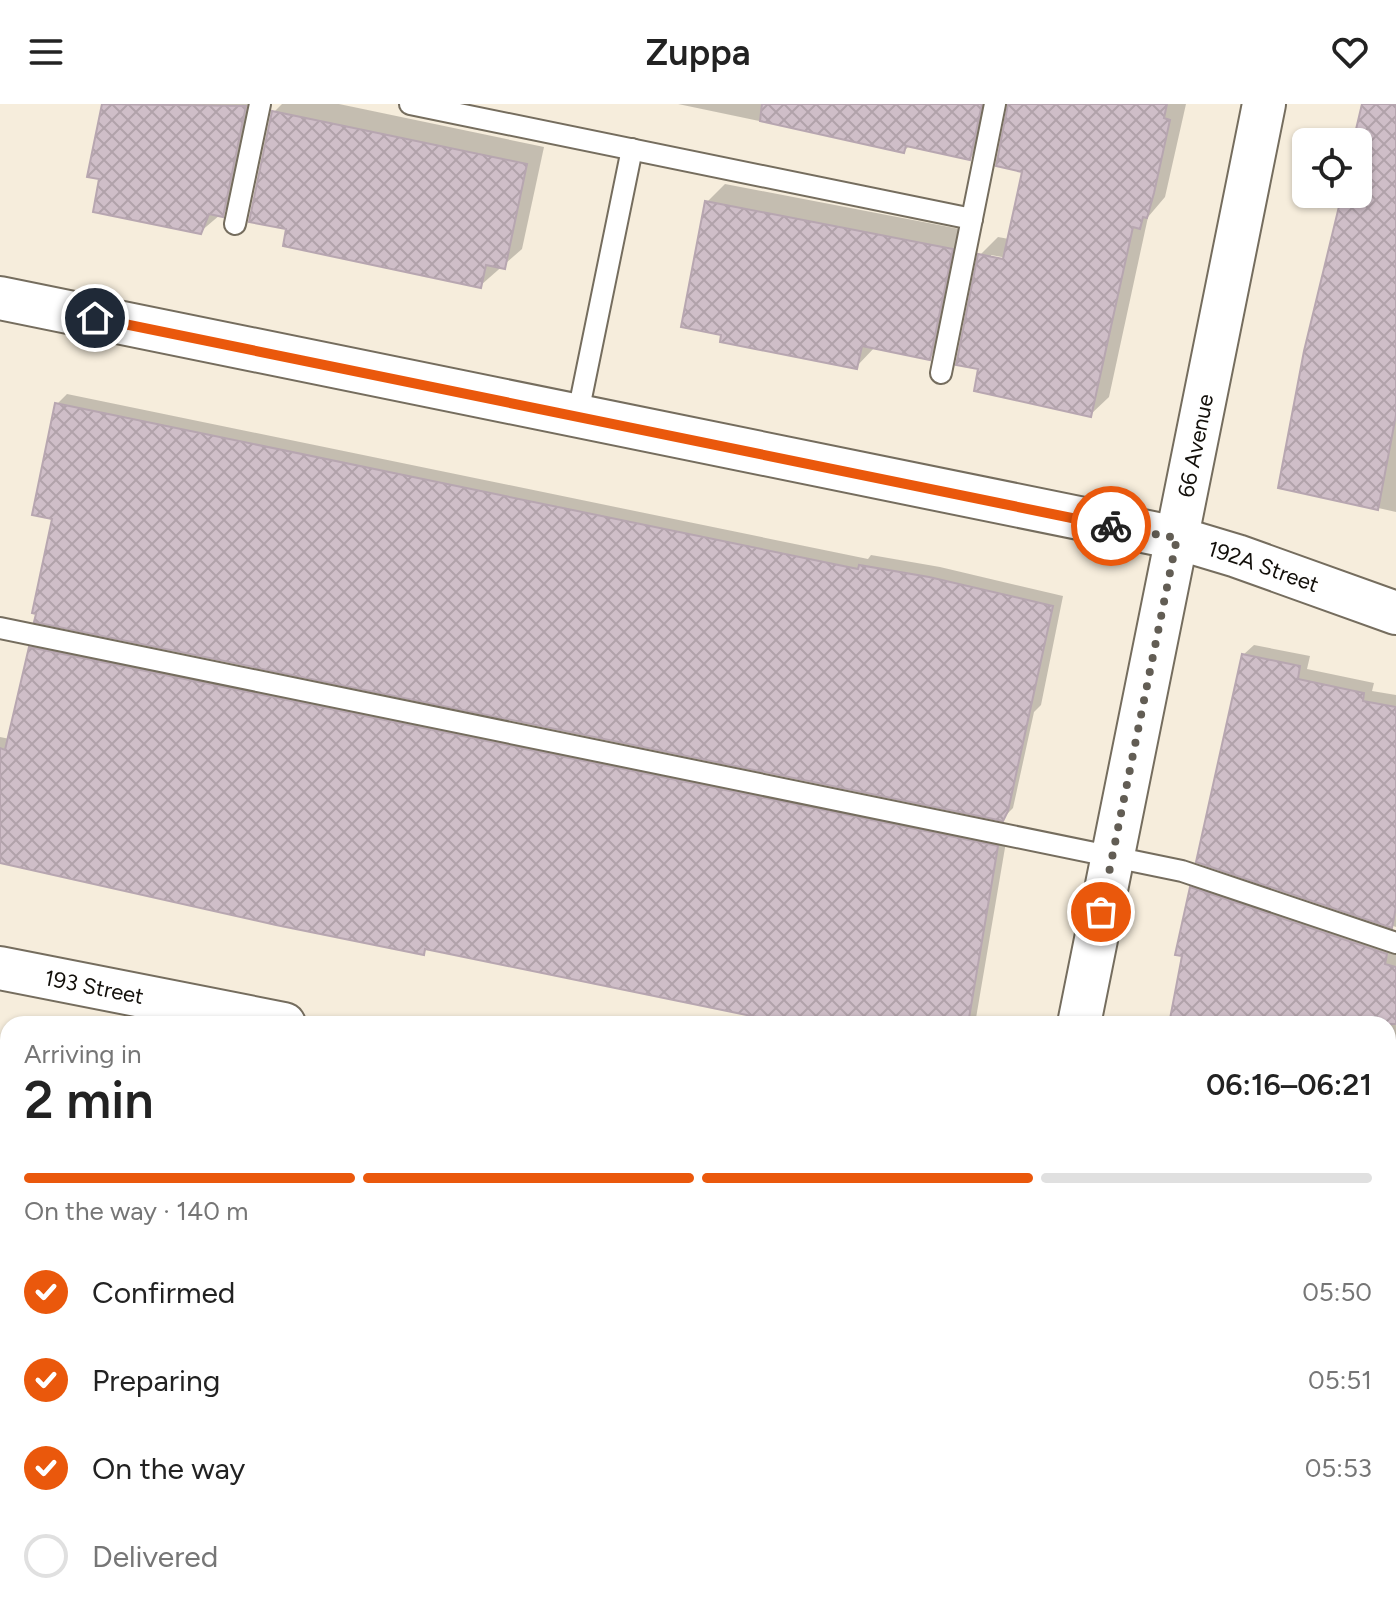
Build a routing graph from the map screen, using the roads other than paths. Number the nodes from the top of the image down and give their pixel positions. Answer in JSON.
{"nodes":[{"id":1,"x":260,"y":104,"type":"edge"},
{"id":2,"x":410,"y":104,"type":"edge"},
{"id":3,"x":995,"y":104,"type":"edge"},
{"id":4,"x":1264,"y":104,"type":"edge"},
{"id":5,"x":632,"y":149,"type":"junction"},
{"id":6,"x":972,"y":219,"type":"junction"},
{"id":7,"x":235,"y":224,"type":"dead end"},
{"id":8,"x":0,"y":298,"type":"edge"},
{"id":9,"x":941,"y":373,"type":"dead end"},
{"id":10,"x":577,"y":418,"type":"junction"},
{"id":11,"x":1177,"y":538,"type":"junction"},
{"id":12,"x":1396,"y":613,"type":"edge"},
{"id":13,"x":0,"y":628,"type":"edge"},
{"id":14,"x":1112,"y":856,"type":"junction"},
{"id":15,"x":1396,"y":943,"type":"edge"},
{"id":16,"x":0,"y":968,"type":"edge"},
{"id":17,"x":243,"y":1016,"type":"edge"},
{"id":18,"x":1081,"y":1016,"type":"edge"}],
"edges":[{"from":1,"to":7,"type":"lane"},
{"from":2,"to":5,"type":"lane"},
{"from":3,"to":6,"type":"lane"},
{"from":4,"to":11,"type":"street","name":"66 Avenue"},
{"from":5,"to":6,"type":"lane"},
{"from":5,"to":10,"type":"lane"},
{"from":6,"to":9,"type":"lane"},
{"from":8,"to":10,"type":"street","name":"192A Street"},
{"from":10,"to":11,"type":"street","name":"192A Street"},
{"from":11,"to":12,"type":"street","name":"192A Street"},
{"from":11,"to":14,"type":"street","name":"66 Avenue"},
{"from":13,"to":14,"type":"lane"},
{"from":14,"to":15,"type":"lane"},
{"from":14,"to":18,"type":"street","name":"66 Avenue"},
{"from":16,"to":17,"type":"street","name":"193 Street"}]}
